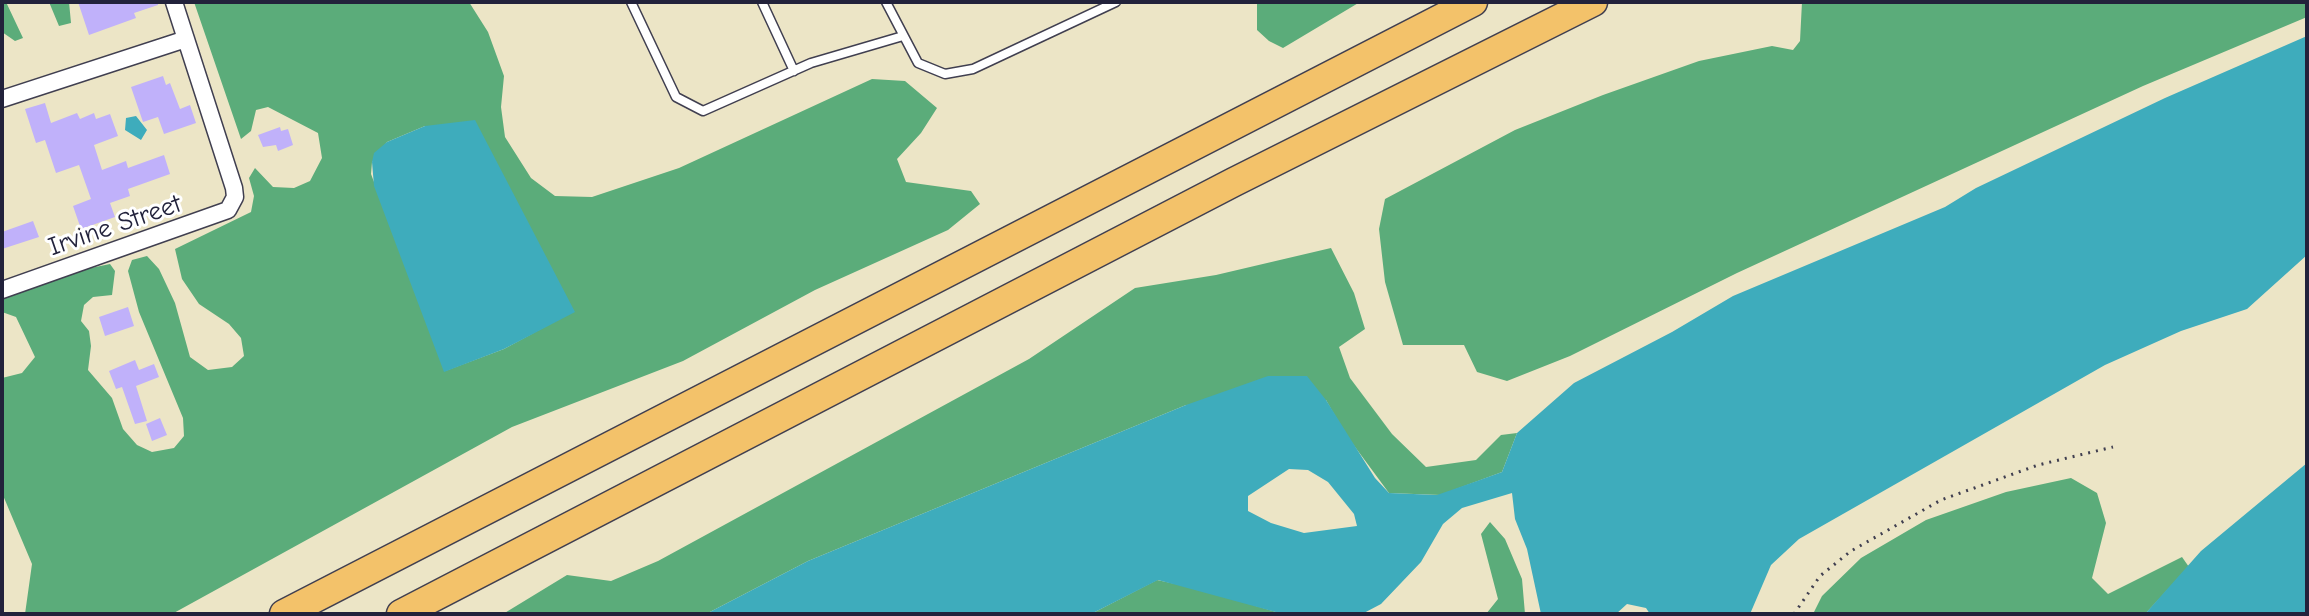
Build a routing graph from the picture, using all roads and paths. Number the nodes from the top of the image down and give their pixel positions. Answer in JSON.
{"nodes":[{"id":1,"x":174,"y":2,"type":"edge"},
{"id":2,"x":631,"y":2,"type":"edge"},
{"id":3,"x":762,"y":2,"type":"edge"},
{"id":4,"x":886,"y":2,"type":"edge"},
{"id":5,"x":1116,"y":2,"type":"edge"},
{"id":6,"x":1473,"y":2,"type":"edge"},
{"id":7,"x":1593,"y":2,"type":"edge"},
{"id":8,"x":903,"y":36,"type":"junction"},
{"id":9,"x":186,"y":39,"type":"junction"},
{"id":10,"x":794,"y":71,"type":"junction"},
{"id":11,"x":2,"y":99,"type":"edge"},
{"id":12,"x":2,"y":290,"type":"edge"},
{"id":13,"x":2113,"y":447,"type":"dead end"},
{"id":14,"x":284,"y":614,"type":"edge"},
{"id":15,"x":401,"y":614,"type":"edge"},
{"id":16,"x":1794,"y":614,"type":"edge"}],
"edges":[{"from":1,"to":9,"type":"street"},
{"from":2,"to":10,"type":"lane"},
{"from":3,"to":10,"type":"lane"},
{"from":4,"to":8,"type":"lane"},
{"from":5,"to":8,"type":"lane"},
{"from":6,"to":14,"type":"highway"},
{"from":7,"to":15,"type":"highway"},
{"from":8,"to":10,"type":"lane"},
{"from":9,"to":11,"type":"street"},
{"from":9,"to":12,"type":"street","name":"Irvine Street"},
{"from":13,"to":16,"type":"path"}]}
